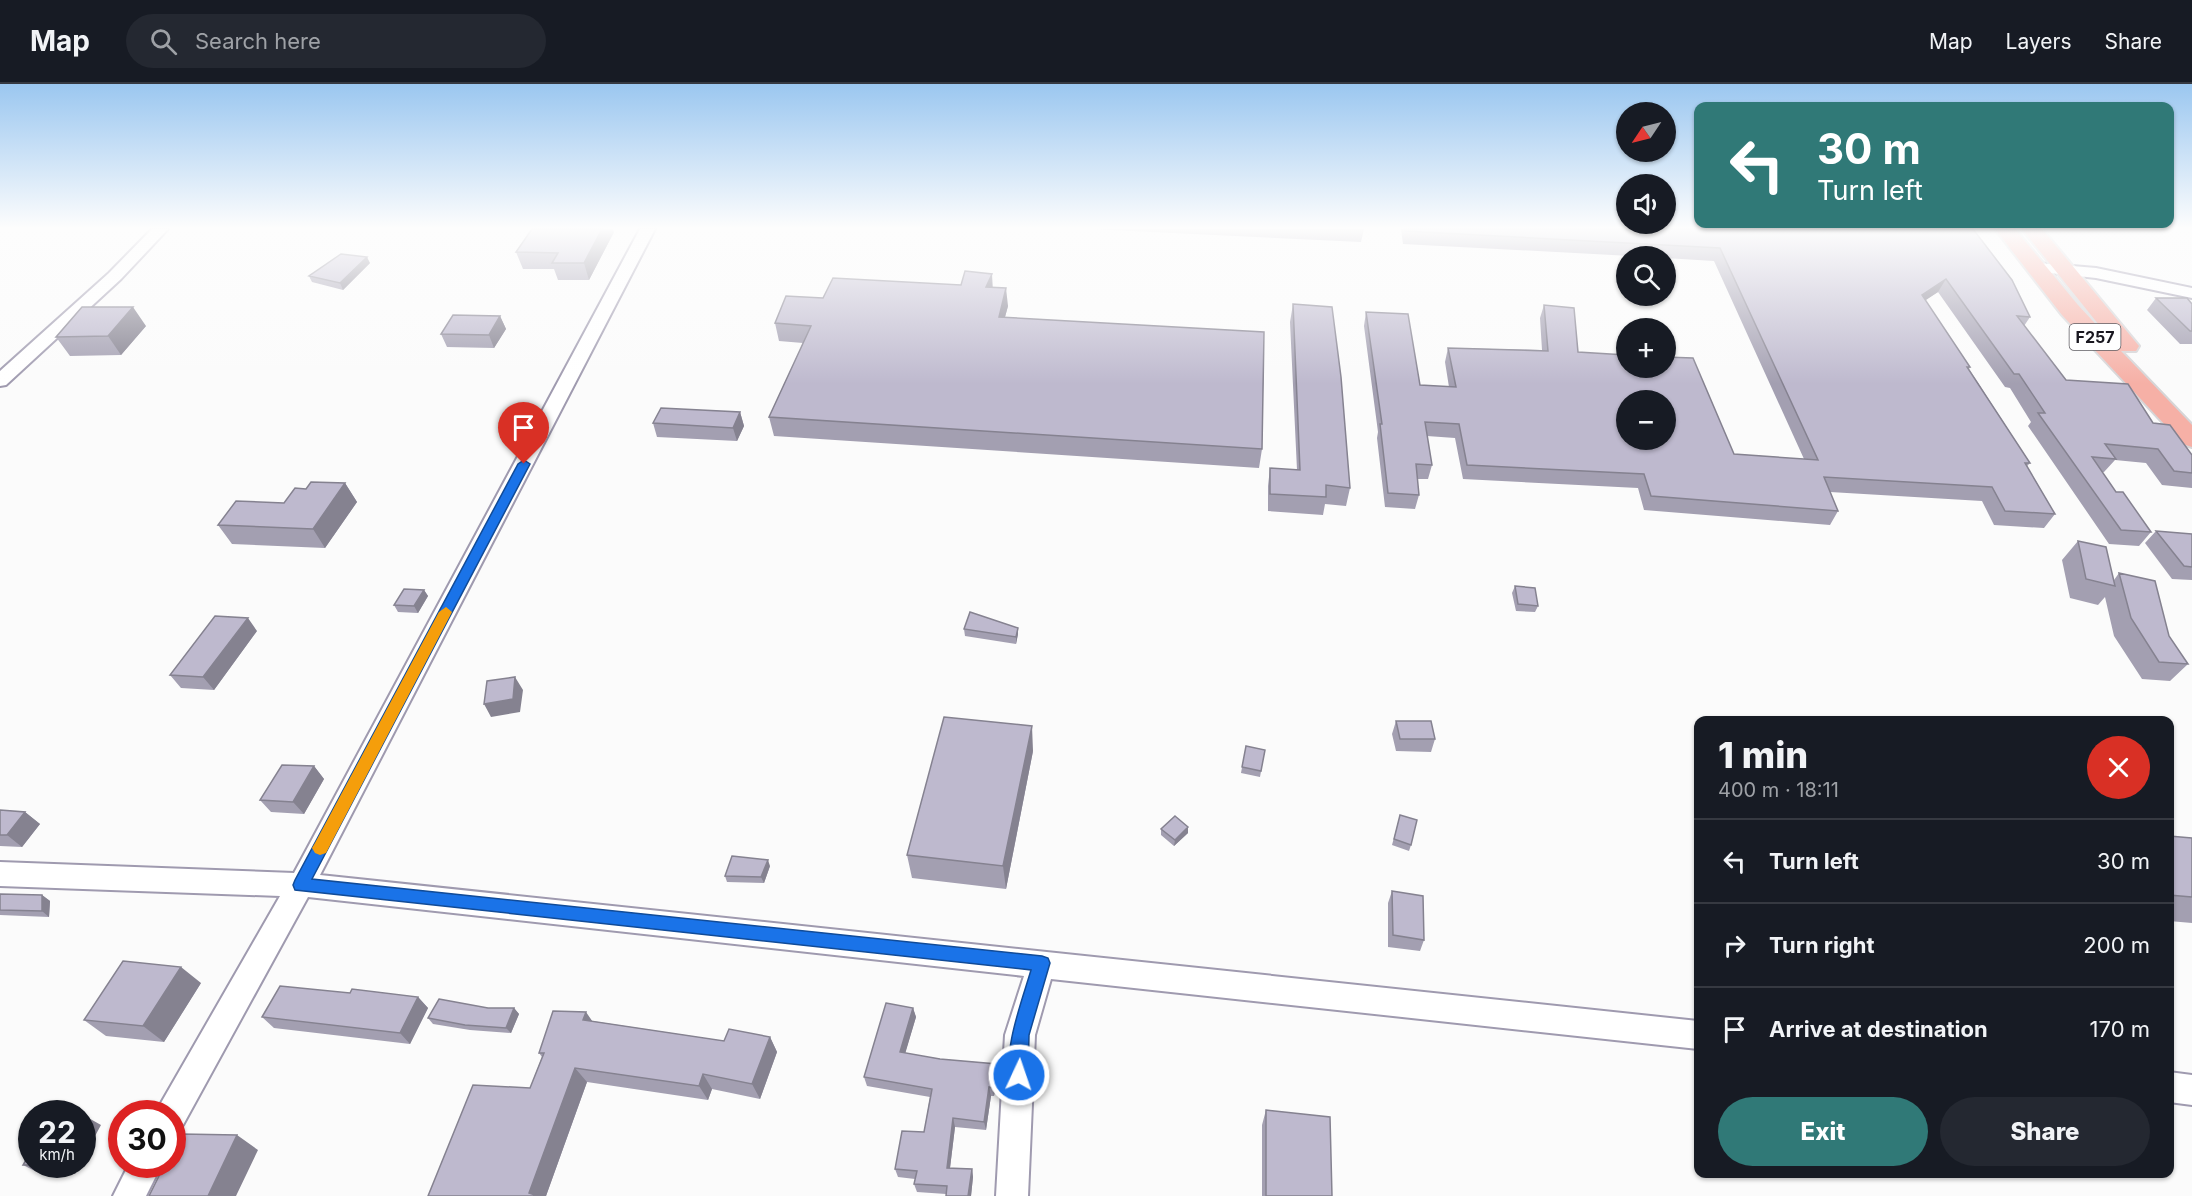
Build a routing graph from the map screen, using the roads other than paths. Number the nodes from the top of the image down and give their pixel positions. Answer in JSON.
{"nodes":[{"id":1,"x":110,"y":281,"type":"edge"},
{"id":2,"x":620,"y":281,"type":"edge"},
{"id":3,"x":2047,"y":281,"type":"edge"},
{"id":4,"x":2073,"y":281,"type":"edge"},
{"id":5,"x":2135,"y":281,"type":"edge"},
{"id":6,"x":2192,"y":293,"type":"edge"},
{"id":7,"x":0,"y":381,"type":"edge"},
{"id":8,"x":2192,"y":412,"type":"edge"},
{"id":9,"x":2192,"y":439,"type":"edge"},
{"id":10,"x":0,"y":874,"type":"edge"},
{"id":11,"x":301,"y":885,"type":"junction"},
{"id":12,"x":1042,"y":963,"type":"junction"},
{"id":13,"x":1694,"y":1035,"type":"edge"},
{"id":14,"x":2174,"y":1088,"type":"edge"},
{"id":15,"x":2192,"y":1090,"type":"edge"},
{"id":16,"x":180,"y":1100,"type":"edge"},
{"id":17,"x":139,"y":1178,"type":"edge"},
{"id":18,"x":129,"y":1196,"type":"edge"},
{"id":19,"x":1012,"y":1196,"type":"edge"}],
"edges":[{"from":1,"to":7,"type":"street"},
{"from":2,"to":11,"type":"street"},
{"from":3,"to":9,"type":"main road","number":"F257"},
{"from":4,"to":8,"type":"main road","number":"F257"},
{"from":5,"to":6,"type":"street"},
{"from":10,"to":11,"type":"street"},
{"from":11,"to":12,"type":"street"},
{"from":11,"to":16,"type":"street"},
{"from":12,"to":13,"type":"street"},
{"from":12,"to":19,"type":"street"},
{"from":14,"to":15,"type":"street"},
{"from":17,"to":18,"type":"street"}]}
